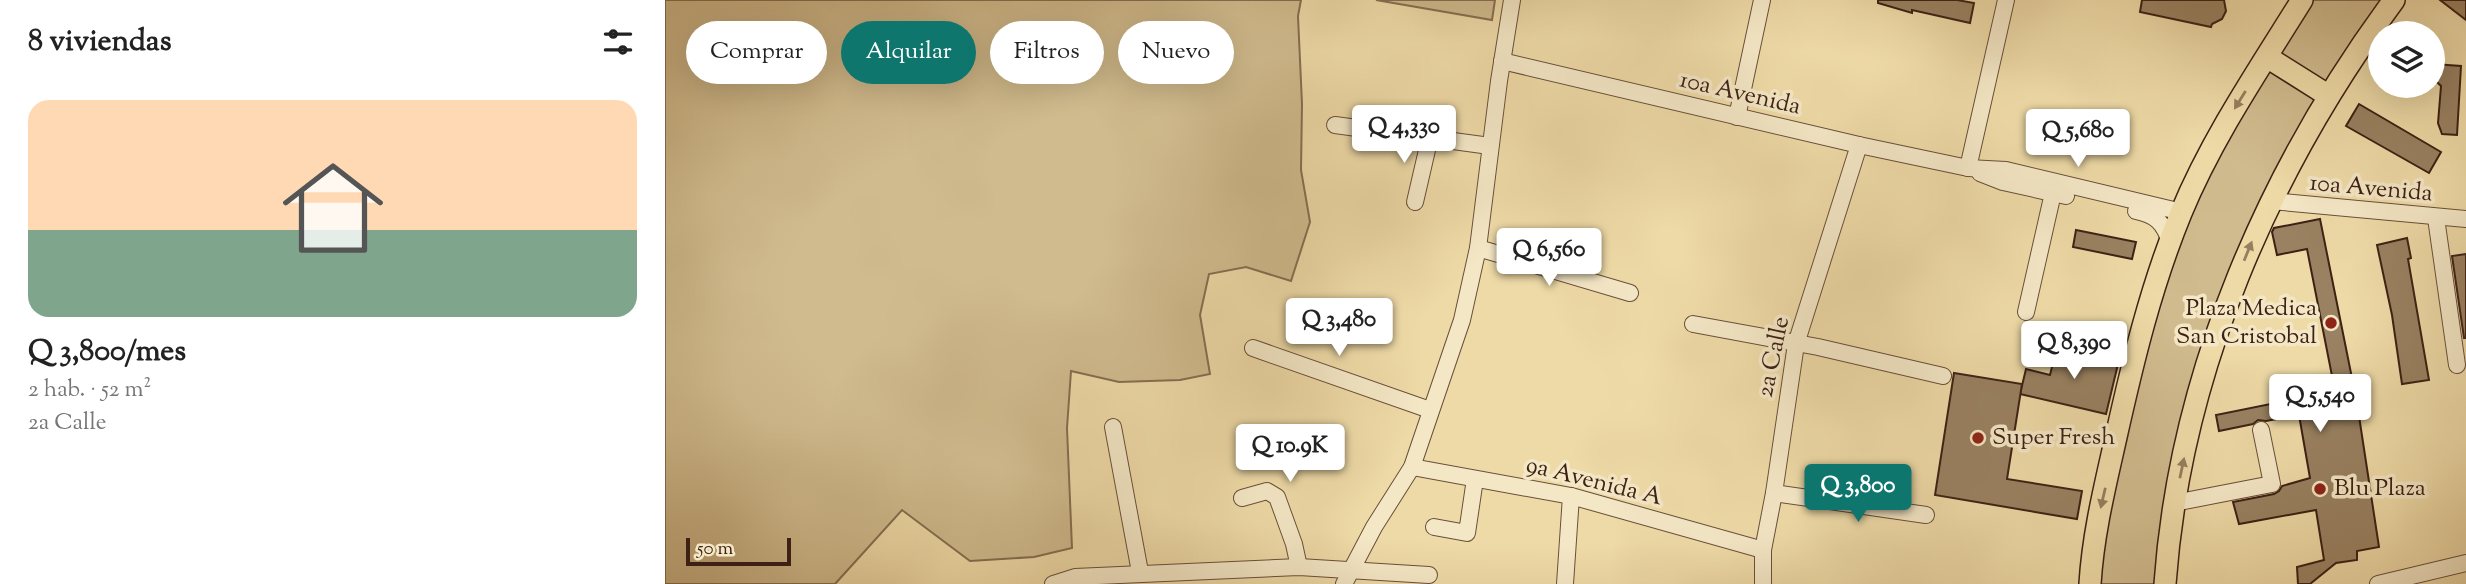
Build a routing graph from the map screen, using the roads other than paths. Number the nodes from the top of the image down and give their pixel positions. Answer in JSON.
{"nodes":[{"id":1,"x":1512,"y":0,"type":"edge"},
{"id":2,"x":1762,"y":0,"type":"edge"},
{"id":3,"x":2302,"y":0,"type":"edge"},
{"id":4,"x":2394,"y":0,"type":"edge"},
{"id":5,"x":2003,"y":1,"type":"edge"},
{"id":6,"x":2267,"y":57,"type":"junction"},
{"id":7,"x":1503,"y":61,"type":"junction"},
{"id":8,"x":2329,"y":96,"type":"junction"},
{"id":9,"x":1737,"y":117,"type":"junction"},
{"id":10,"x":1335,"y":125,"type":"dead end"},
{"id":11,"x":1430,"y":137,"type":"junction"},
{"id":12,"x":1859,"y":145,"type":"junction"},
{"id":13,"x":1490,"y":146,"type":"junction"},
{"id":14,"x":1968,"y":167,"type":"junction"},
{"id":15,"x":2053,"y":193,"type":"junction"},
{"id":16,"x":2271,"y":201,"type":"junction"},
{"id":17,"x":1415,"y":202,"type":"dead end"},
{"id":18,"x":2182,"y":212,"type":"junction"},
{"id":19,"x":2437,"y":218,"type":"junction"},
{"id":20,"x":2466,"y":219,"type":"edge"},
{"id":21,"x":2170,"y":242,"type":"junction"},
{"id":22,"x":1478,"y":248,"type":"junction"},
{"id":23,"x":1630,"y":293,"type":"dead end"},
{"id":24,"x":2025,"y":312,"type":"dead end"},
{"id":25,"x":1693,"y":324,"type":"dead end"},
{"id":26,"x":1797,"y":344,"type":"junction"},
{"id":27,"x":1253,"y":348,"type":"dead end"},
{"id":28,"x":2457,"y":365,"type":"dead end"},
{"id":29,"x":1943,"y":376,"type":"dead end"},
{"id":30,"x":1430,"y":410,"type":"junction"},
{"id":31,"x":1113,"y":427,"type":"dead end"},
{"id":32,"x":2261,"y":430,"type":"dead end"},
{"id":33,"x":1412,"y":467,"type":"junction"},
{"id":34,"x":1475,"y":479,"type":"junction"},
{"id":35,"x":1774,"y":493,"type":"junction"},
{"id":36,"x":1571,"y":496,"type":"junction"},
{"id":37,"x":1242,"y":498,"type":"dead end"},
{"id":38,"x":2174,"y":503,"type":"junction"},
{"id":39,"x":1926,"y":515,"type":"dead end"},
{"id":40,"x":1434,"y":527,"type":"dead end"},
{"id":41,"x":1763,"y":550,"type":"junction"},
{"id":42,"x":2466,"y":563,"type":"edge"},
{"id":43,"x":1299,"y":567,"type":"junction"},
{"id":44,"x":1140,"y":572,"type":"junction"},
{"id":45,"x":1429,"y":575,"type":"dead end"},
{"id":46,"x":2437,"y":576,"type":"edge"},
{"id":47,"x":1347,"y":577,"type":"edge"},
{"id":48,"x":1053,"y":584,"type":"edge"},
{"id":49,"x":1565,"y":584,"type":"edge"},
{"id":50,"x":1763,"y":584,"type":"edge"},
{"id":51,"x":2090,"y":584,"type":"edge"},
{"id":52,"x":2165,"y":584,"type":"edge"},
{"id":53,"x":2378,"y":584,"type":"edge"}],
"edges":[{"from":1,"to":7,"type":"street"},
{"from":2,"to":9,"type":"street"},
{"from":3,"to":6,"type":"main road"},
{"from":4,"to":8,"type":"main road"},
{"from":5,"to":14,"type":"street"},
{"from":6,"to":8,"type":"main road"},
{"from":6,"to":18,"type":"main road","one_way":true},
{"from":7,"to":9,"type":"street","name":"10a Avenida"},
{"from":7,"to":13,"type":"street"},
{"from":8,"to":16,"type":"main road"},
{"from":9,"to":12,"type":"street","name":"10a Avenida"},
{"from":10,"to":11,"type":"street"},
{"from":11,"to":13,"type":"street"},
{"from":11,"to":17,"type":"street"},
{"from":12,"to":14,"type":"street","name":"10a Avenida"},
{"from":12,"to":26,"type":"street","name":"2a Calle"},
{"from":13,"to":22,"type":"street"},
{"from":14,"to":15,"type":"street","name":"10a Avenida"},
{"from":14,"to":18,"type":"street","name":"10a Avenida"},
{"from":15,"to":21,"type":"street","name":"10a Avenida"},
{"from":15,"to":24,"type":"street"},
{"from":16,"to":19,"type":"street","name":"10a Avenida"},
{"from":38,"to":16,"type":"main road","one_way":true},
{"from":18,"to":21,"type":"main road"},
{"from":19,"to":20,"type":"street","name":"10a Avenida"},
{"from":19,"to":28,"type":"street"},
{"from":21,"to":51,"type":"main road","one_way":true},
{"from":22,"to":23,"type":"street"},
{"from":22,"to":30,"type":"street"},
{"from":25,"to":26,"type":"street"},
{"from":26,"to":29,"type":"street"},
{"from":26,"to":35,"type":"street","name":"2a Calle"},
{"from":27,"to":30,"type":"street"},
{"from":30,"to":33,"type":"street"},
{"from":31,"to":44,"type":"street"},
{"from":32,"to":38,"type":"street"},
{"from":33,"to":34,"type":"street","name":"9a Avenida A"},
{"from":33,"to":47,"type":"street"},
{"from":34,"to":36,"type":"street","name":"9a Avenida A"},
{"from":34,"to":40,"type":"street"},
{"from":35,"to":39,"type":"street"},
{"from":35,"to":41,"type":"street","name":"2a Calle"},
{"from":36,"to":41,"type":"street","name":"9a Avenida A"},
{"from":36,"to":49,"type":"street"},
{"from":37,"to":43,"type":"street"},
{"from":38,"to":52,"type":"main road"},
{"from":41,"to":50,"type":"street","name":"2a Calle"},
{"from":42,"to":46,"type":"street"},
{"from":43,"to":44,"type":"street"},
{"from":43,"to":47,"type":"street"},
{"from":44,"to":48,"type":"street"},
{"from":45,"to":47,"type":"street"},
{"from":46,"to":53,"type":"street"}]}
